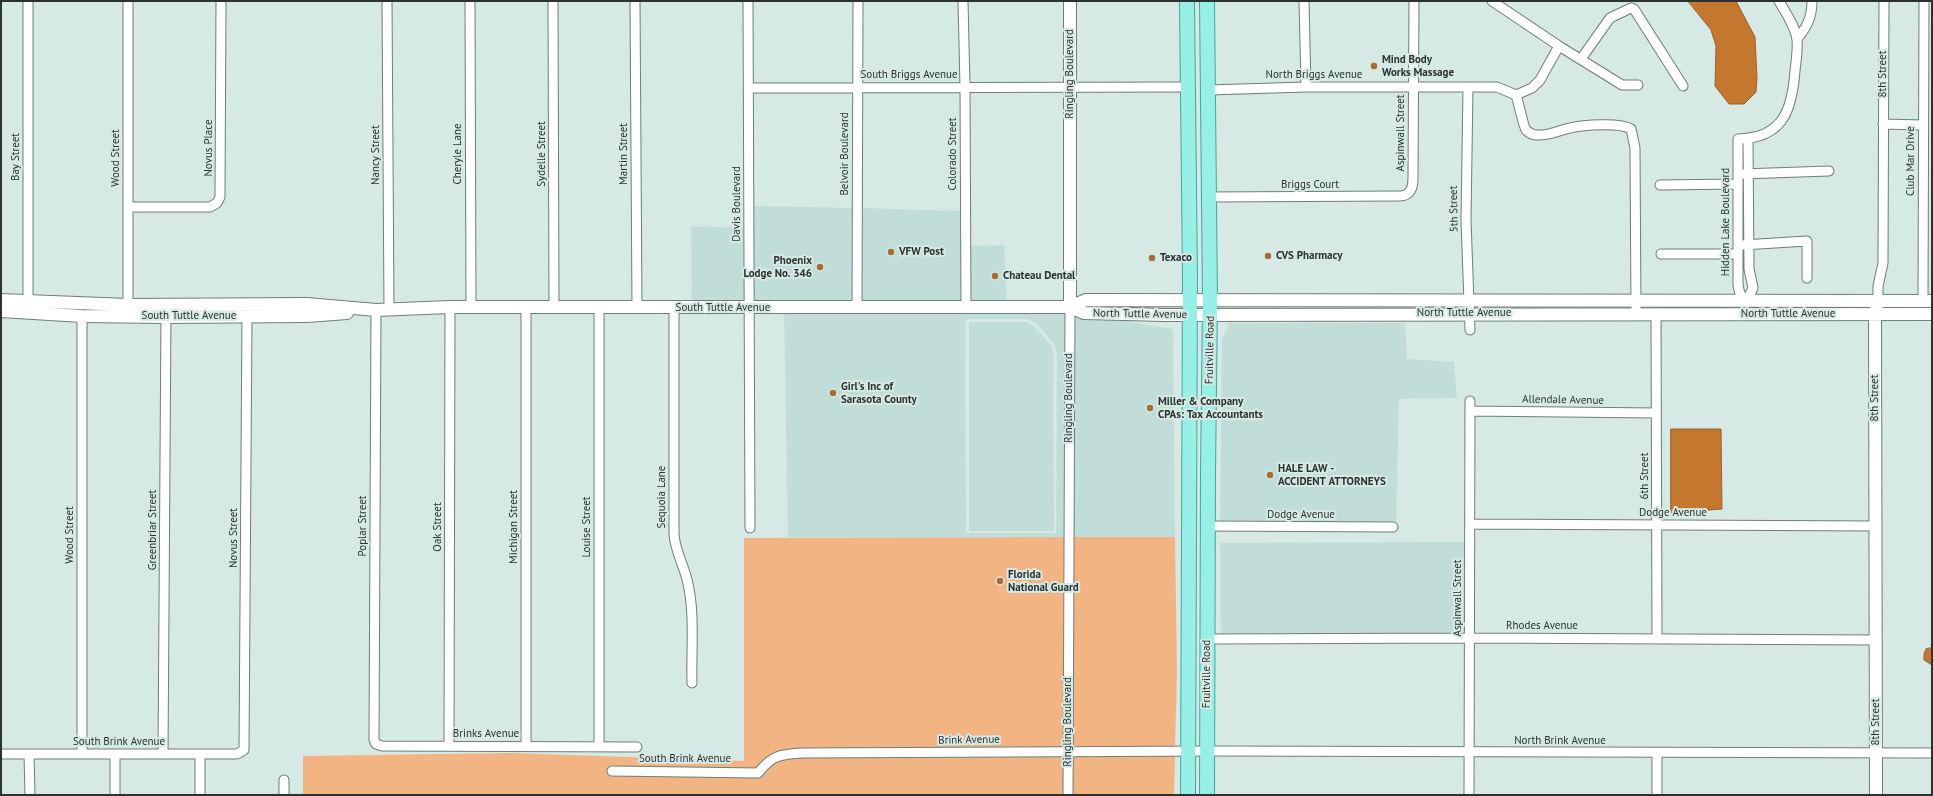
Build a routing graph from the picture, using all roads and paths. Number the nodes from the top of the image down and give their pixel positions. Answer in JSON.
{"nodes":[{"id":1,"x":28,"y":1,"type":"edge"},
{"id":2,"x":128,"y":1,"type":"edge"},
{"id":3,"x":221,"y":1,"type":"edge"},
{"id":4,"x":387,"y":1,"type":"edge"},
{"id":5,"x":470,"y":1,"type":"edge"},
{"id":6,"x":553,"y":1,"type":"edge"},
{"id":7,"x":635,"y":1,"type":"edge"},
{"id":8,"x":748,"y":1,"type":"edge"},
{"id":9,"x":858,"y":1,"type":"edge"},
{"id":10,"x":963,"y":1,"type":"edge"},
{"id":11,"x":1070,"y":1,"type":"edge"},
{"id":12,"x":1187,"y":1,"type":"edge"},
{"id":13,"x":1207,"y":1,"type":"edge"},
{"id":14,"x":1304,"y":1,"type":"edge"},
{"id":15,"x":1414,"y":1,"type":"edge"},
{"id":16,"x":1492,"y":1,"type":"edge"},
{"id":17,"x":1779,"y":1,"type":"edge"},
{"id":18,"x":1812,"y":1,"type":"edge"},
{"id":19,"x":1884,"y":1,"type":"edge"},
{"id":20,"x":1924,"y":1,"type":"edge"},
{"id":21,"x":1928,"y":20,"type":"edge"},
{"id":22,"x":1798,"y":39,"type":"junction"},
{"id":23,"x":1187,"y":46,"type":"junction"},
{"id":24,"x":1559,"y":46,"type":"junction"},
{"id":25,"x":1581,"y":59,"type":"junction"},
{"id":26,"x":1638,"y":86,"type":"dead end"},
{"id":27,"x":1683,"y":86,"type":"dead end"},
{"id":28,"x":858,"y":87,"type":"junction"},
{"id":29,"x":965,"y":87,"type":"junction"},
{"id":30,"x":1070,"y":87,"type":"junction"},
{"id":31,"x":1188,"y":87,"type":"junction"},
{"id":32,"x":1306,"y":87,"type":"junction"},
{"id":33,"x":1414,"y":87,"type":"junction"},
{"id":34,"x":1468,"y":87,"type":"junction"},
{"id":35,"x":748,"y":88,"type":"junction"},
{"id":36,"x":1208,"y":90,"type":"junction"},
{"id":37,"x":1516,"y":95,"type":"junction"},
{"id":38,"x":1883,"y":124,"type":"junction"},
{"id":39,"x":1923,"y":125,"type":"junction"},
{"id":40,"x":1748,"y":139,"type":"junction"},
{"id":41,"x":1830,"y":171,"type":"dead end"},
{"id":42,"x":1738,"y":174,"type":"junction"},
{"id":43,"x":1748,"y":174,"type":"junction"},
{"id":44,"x":1738,"y":184,"type":"junction"},
{"id":45,"x":1660,"y":185,"type":"dead end"},
{"id":46,"x":1410,"y":192,"type":"joint"},
{"id":47,"x":1209,"y":198,"type":"junction"},
{"id":48,"x":128,"y":207,"type":"junction"},
{"id":49,"x":1748,"y":244,"type":"junction"},
{"id":50,"x":1739,"y":245,"type":"junction"},
{"id":51,"x":1661,"y":254,"type":"dead end"},
{"id":52,"x":1738,"y":254,"type":"junction"},
{"id":53,"x":1806,"y":278,"type":"dead end"},
{"id":54,"x":1,"y":300,"type":"edge"},
{"id":55,"x":28,"y":300,"type":"junction"},
{"id":56,"x":1190,"y":300,"type":"junction"},
{"id":57,"x":1469,"y":300,"type":"junction"},
{"id":58,"x":1636,"y":301,"type":"junction"},
{"id":59,"x":1747,"y":301,"type":"junction"},
{"id":60,"x":1878,"y":301,"type":"junction"},
{"id":61,"x":1928,"y":301,"type":"edge"},
{"id":62,"x":450,"y":307,"type":"junction"},
{"id":63,"x":526,"y":307,"type":"junction"},
{"id":64,"x":966,"y":307,"type":"junction"},
{"id":65,"x":1070,"y":307,"type":"junction"},
{"id":66,"x":471,"y":308,"type":"junction"},
{"id":67,"x":554,"y":308,"type":"junction"},
{"id":68,"x":599,"y":308,"type":"junction"},
{"id":69,"x":637,"y":308,"type":"junction"},
{"id":70,"x":674,"y":308,"type":"junction"},
{"id":71,"x":750,"y":308,"type":"junction"},
{"id":72,"x":857,"y":308,"type":"junction"},
{"id":73,"x":1210,"y":308,"type":"junction"},
{"id":74,"x":128,"y":310,"type":"junction"},
{"id":75,"x":376,"y":310,"type":"junction"},
{"id":76,"x":389,"y":310,"type":"junction"},
{"id":77,"x":1,"y":311,"type":"edge"},
{"id":78,"x":166,"y":311,"type":"junction"},
{"id":79,"x":28,"y":313,"type":"junction"},
{"id":80,"x":1470,"y":313,"type":"junction"},
{"id":81,"x":1636,"y":314,"type":"junction"},
{"id":82,"x":1656,"y":314,"type":"junction"},
{"id":83,"x":1875,"y":314,"type":"junction"},
{"id":84,"x":1932,"y":314,"type":"edge"},
{"id":85,"x":1190,"y":315,"type":"junction"},
{"id":86,"x":82,"y":316,"type":"junction"},
{"id":87,"x":247,"y":316,"type":"junction"},
{"id":88,"x":1470,"y":330,"type":"dead end"},
{"id":89,"x":1470,"y":401,"type":"dead end"},
{"id":90,"x":1470,"y":411,"type":"junction"},
{"id":91,"x":1656,"y":413,"type":"junction"},
{"id":92,"x":1470,"y":524,"type":"junction"},
{"id":93,"x":1657,"y":525,"type":"junction"},
{"id":94,"x":1208,"y":526,"type":"junction"},
{"id":95,"x":1876,"y":526,"type":"junction"},
{"id":96,"x":1393,"y":527,"type":"dead end"},
{"id":97,"x":750,"y":528,"type":"dead end"},
{"id":98,"x":1470,"y":638,"type":"junction"},
{"id":99,"x":1208,"y":639,"type":"junction"},
{"id":100,"x":1656,"y":639,"type":"junction"},
{"id":101,"x":1876,"y":640,"type":"junction"},
{"id":102,"x":692,"y":683,"type":"dead end"},
{"id":103,"x":375,"y":742,"type":"joint"},
{"id":104,"x":449,"y":746,"type":"junction"},
{"id":105,"x":526,"y":746,"type":"junction"},
{"id":106,"x":599,"y":747,"type":"junction"},
{"id":107,"x":637,"y":747,"type":"dead end"},
{"id":108,"x":1068,"y":751,"type":"junction"},
{"id":109,"x":1188,"y":751,"type":"junction"},
{"id":110,"x":1207,"y":751,"type":"junction"},
{"id":111,"x":1469,"y":752,"type":"junction"},
{"id":112,"x":1876,"y":752,"type":"junction"},
{"id":113,"x":1657,"y":753,"type":"junction"},
{"id":114,"x":1932,"y":753,"type":"edge"},
{"id":115,"x":1,"y":754,"type":"edge"},
{"id":116,"x":29,"y":754,"type":"junction"},
{"id":117,"x":82,"y":754,"type":"junction"},
{"id":118,"x":115,"y":754,"type":"junction"},
{"id":119,"x":163,"y":754,"type":"junction"},
{"id":120,"x":200,"y":754,"type":"junction"},
{"id":121,"x":237,"y":754,"type":"joint"},
{"id":122,"x":612,"y":771,"type":"dead end"},
{"id":123,"x":758,"y":773,"type":"joint"},
{"id":124,"x":284,"y":780,"type":"dead end"},
{"id":125,"x":30,"y":795,"type":"edge"},
{"id":126,"x":115,"y":795,"type":"edge"},
{"id":127,"x":200,"y":795,"type":"edge"},
{"id":128,"x":284,"y":795,"type":"edge"},
{"id":129,"x":1068,"y":795,"type":"edge"},
{"id":130,"x":1188,"y":795,"type":"edge"},
{"id":131,"x":1207,"y":795,"type":"edge"},
{"id":132,"x":1469,"y":795,"type":"edge"},
{"id":133,"x":1657,"y":795,"type":"edge"},
{"id":134,"x":1876,"y":795,"type":"edge"}],
"edges":[{"from":1,"to":55,"type":"street","name":"Bay Street"},
{"from":2,"to":48,"type":"street","name":"Wood Street"},
{"from":3,"to":48,"type":"street","name":"Novus Place"},
{"from":4,"to":76,"type":"street","name":"Nancy Street"},
{"from":5,"to":66,"type":"street","name":"Cheryle Lane"},
{"from":6,"to":67,"type":"street","name":"Sydelle Street"},
{"from":7,"to":69,"type":"street","name":"Martin Street"},
{"from":8,"to":35,"type":"street","name":"Davis Boulevard"},
{"from":9,"to":28,"type":"street","name":"Belvoir Boulevard"},
{"from":10,"to":29,"type":"street","name":"Colorado Street"},
{"from":11,"to":30,"type":"main road","name":"Ringling Boulevard"},
{"from":12,"to":23,"type":"main road","name":"Fruitville Road"},
{"from":13,"to":36,"type":"main road","name":"Fruitville Road"},
{"from":14,"to":32,"type":"street"},
{"from":15,"to":33,"type":"street","name":"Aspinwall Street"},
{"from":16,"to":24,"type":"street"},
{"from":17,"to":22,"type":"street"},
{"from":18,"to":22,"type":"street"},
{"from":19,"to":38,"type":"street","name":"8th Street"},
{"from":20,"to":21,"type":"street","name":"Club Mar Drive"},
{"from":21,"to":39,"type":"street","name":"Club Mar Drive"},
{"from":22,"to":40,"type":"street"},
{"from":23,"to":31,"type":"main road","name":"Fruitville Road"},
{"from":23,"to":36,"type":"main road"},
{"from":24,"to":25,"type":"street"},
{"from":24,"to":37,"type":"street"},
{"from":25,"to":26,"type":"street"},
{"from":25,"to":27,"type":"street"},
{"from":28,"to":29,"type":"street","name":"South Briggs Avenue"},
{"from":28,"to":35,"type":"street","name":"South Briggs Avenue"},
{"from":28,"to":72,"type":"street","name":"Belvoir Boulevard"},
{"from":29,"to":30,"type":"street","name":"South Briggs Avenue"},
{"from":29,"to":64,"type":"street","name":"Colorado Street"},
{"from":30,"to":31,"type":"street"},
{"from":30,"to":65,"type":"main road","name":"Ringling Boulevard"},
{"from":31,"to":56,"type":"main road","name":"Fruitville Road"},
{"from":32,"to":33,"type":"street","name":"North Briggs Avenue"},
{"from":32,"to":36,"type":"street","name":"North Briggs Avenue"},
{"from":33,"to":34,"type":"street","name":"North Briggs Avenue"},
{"from":33,"to":46,"type":"street","name":"Aspinwall Street"},
{"from":34,"to":37,"type":"street","name":"North Briggs Avenue"},
{"from":34,"to":57,"type":"street","name":"5th Street"},
{"from":35,"to":71,"type":"street","name":"Davis Boulevard"},
{"from":36,"to":47,"type":"main road","name":"Fruitville Road"},
{"from":37,"to":58,"type":"street"},
{"from":38,"to":39,"type":"street"},
{"from":38,"to":60,"type":"street","name":"8th Street"},
{"from":39,"to":61,"type":"street","name":"Club Mar Drive"},
{"from":40,"to":42,"type":"street","name":"Hidden Lake Boulevard"},
{"from":40,"to":43,"type":"street"},
{"from":41,"to":43,"type":"street"},
{"from":42,"to":43,"type":"street"},
{"from":42,"to":44,"type":"street","name":"Hidden Lake Boulevard"},
{"from":43,"to":49,"type":"street"},
{"from":44,"to":45,"type":"street"},
{"from":44,"to":50,"type":"street","name":"Hidden Lake Boulevard"},
{"from":46,"to":47,"type":"street","name":"Briggs Court"},
{"from":47,"to":73,"type":"main road","name":"Fruitville Road"},
{"from":48,"to":74,"type":"street","name":"Wood Street"},
{"from":49,"to":50,"type":"street"},
{"from":49,"to":53,"type":"street"},
{"from":49,"to":59,"type":"street"},
{"from":50,"to":52,"type":"street","name":"Hidden Lake Boulevard"},
{"from":51,"to":52,"type":"street"},
{"from":52,"to":59,"type":"street","name":"Hidden Lake Boulevard"},
{"from":54,"to":55,"type":"main road","name":"South Tuttle Avenue"},
{"from":55,"to":74,"type":"main road","name":"South Tuttle Avenue"},
{"from":55,"to":79,"type":"street","name":"Bay Street"},
{"from":56,"to":65,"type":"main road","name":"North Tuttle Avenue"},
{"from":56,"to":73,"type":"main road","name":"North Tuttle Avenue"},
{"from":56,"to":85,"type":"main road","name":"Fruitville Road"},
{"from":57,"to":58,"type":"main road","name":"North Tuttle Avenue"},
{"from":57,"to":73,"type":"main road","name":"North Tuttle Avenue"},
{"from":57,"to":80,"type":"street","name":"5th Street"},
{"from":58,"to":59,"type":"main road","name":"North Tuttle Avenue"},
{"from":58,"to":81,"type":"street"},
{"from":59,"to":60,"type":"main road","name":"North Tuttle Avenue"},
{"from":60,"to":61,"type":"main road","name":"North Tuttle Avenue"},
{"from":60,"to":83,"type":"main road","name":"8th Street"},
{"from":62,"to":66,"type":"main road","name":"South Tuttle Avenue"},
{"from":62,"to":76,"type":"main road","name":"South Tuttle Avenue"},
{"from":62,"to":104,"type":"street","name":"Oak Street"},
{"from":63,"to":66,"type":"main road","name":"South Tuttle Avenue"},
{"from":63,"to":67,"type":"main road","name":"South Tuttle Avenue"},
{"from":63,"to":105,"type":"street","name":"Michigan Street"},
{"from":64,"to":65,"type":"main road","name":"South Tuttle Avenue"},
{"from":64,"to":72,"type":"main road","name":"South Tuttle Avenue"},
{"from":65,"to":85,"type":"main road","name":"North Tuttle Avenue"},
{"from":65,"to":108,"type":"street","name":"Ringling Boulevard"},
{"from":67,"to":68,"type":"main road","name":"South Tuttle Avenue"},
{"from":68,"to":69,"type":"main road","name":"South Tuttle Avenue"},
{"from":68,"to":106,"type":"street","name":"Louise Street"},
{"from":69,"to":70,"type":"main road","name":"South Tuttle Avenue"},
{"from":70,"to":71,"type":"main road","name":"South Tuttle Avenue"},
{"from":70,"to":102,"type":"street","name":"Sequoia Lane"},
{"from":71,"to":72,"type":"main road","name":"South Tuttle Avenue"},
{"from":71,"to":97,"type":"street","name":"Davis Boulevard"},
{"from":73,"to":80,"type":"main road","name":"North Tuttle Avenue"},
{"from":73,"to":85,"type":"main road","name":"North Tuttle Avenue"},
{"from":73,"to":94,"type":"main road","name":"Fruitville Road"},
{"from":74,"to":78,"type":"main road","name":"South Tuttle Avenue"},
{"from":74,"to":86,"type":"main road","name":"South Tuttle Avenue"},
{"from":75,"to":76,"type":"main road","name":"South Tuttle Avenue"},
{"from":75,"to":78,"type":"main road","name":"South Tuttle Avenue"},
{"from":75,"to":87,"type":"main road","name":"South Tuttle Avenue"},
{"from":75,"to":103,"type":"street","name":"Poplar Street"},
{"from":77,"to":79,"type":"main road","name":"South Tuttle Avenue"},
{"from":78,"to":87,"type":"main road","name":"South Tuttle Avenue"},
{"from":78,"to":119,"type":"street","name":"Greenbriar Street"},
{"from":79,"to":86,"type":"main road","name":"South Tuttle Avenue"},
{"from":80,"to":81,"type":"main road","name":"North Tuttle Avenue"},
{"from":80,"to":88,"type":"street","name":"5th Street"},
{"from":81,"to":82,"type":"main road","name":"North Tuttle Avenue"},
{"from":82,"to":83,"type":"main road","name":"North Tuttle Avenue"},
{"from":82,"to":91,"type":"street","name":"6th Street"},
{"from":83,"to":84,"type":"main road","name":"North Tuttle Avenue"},
{"from":83,"to":95,"type":"main road","name":"8th Street"},
{"from":85,"to":109,"type":"main road","name":"Fruitville Road"},
{"from":86,"to":117,"type":"street","name":"Wood Street"},
{"from":87,"to":121,"type":"street","name":"Novus Street"},
{"from":89,"to":90,"type":"street","name":"Aspinwall Street"},
{"from":90,"to":91,"type":"street","name":"Allendale Avenue"},
{"from":90,"to":92,"type":"street","name":"Aspinwall Street"},
{"from":91,"to":93,"type":"street","name":"6th Street"},
{"from":92,"to":93,"type":"street","name":"Dodge Avenue"},
{"from":92,"to":98,"type":"street","name":"Aspinwall Street"},
{"from":93,"to":95,"type":"street","name":"Dodge Avenue"},
{"from":93,"to":100,"type":"street","name":"6th Street"},
{"from":94,"to":96,"type":"street","name":"Dodge Avenue"},
{"from":94,"to":99,"type":"main road","name":"Fruitville Road"},
{"from":95,"to":101,"type":"main road","name":"8th Street"},
{"from":98,"to":99,"type":"street","name":"Rhodes Avenue"},
{"from":98,"to":100,"type":"street","name":"Rhodes Avenue"},
{"from":98,"to":111,"type":"street","name":"Aspinwall Street"},
{"from":99,"to":110,"type":"main road","name":"Fruitville Road"},
{"from":100,"to":101,"type":"street","name":"Rhodes Avenue"},
{"from":101,"to":112,"type":"main road","name":"8th Street"},
{"from":103,"to":104,"type":"street","name":"Brinks Avenue"},
{"from":104,"to":105,"type":"street","name":"Brinks Avenue"},
{"from":105,"to":106,"type":"street","name":"Brinks Avenue"},
{"from":106,"to":107,"type":"street","name":"South Brink Avenue"},
{"from":108,"to":109,"type":"street","name":"Brink Avenue"},
{"from":108,"to":123,"type":"street","name":"Brink Avenue"},
{"from":108,"to":129,"type":"street","name":"Ringling Boulevard"},
{"from":109,"to":110,"type":"street","name":"North Brink Avenue"},
{"from":109,"to":130,"type":"main road","name":"Fruitville Road"},
{"from":110,"to":111,"type":"street","name":"North Brink Avenue"},
{"from":110,"to":131,"type":"main road","name":"Fruitville Road"},
{"from":111,"to":113,"type":"street","name":"North Brink Avenue"},
{"from":111,"to":132,"type":"street","name":"Aspinwall Street"},
{"from":112,"to":113,"type":"street","name":"North Brink Avenue"},
{"from":112,"to":114,"type":"street","name":"North Brink Avenue"},
{"from":112,"to":134,"type":"main road","name":"8th Street"},
{"from":113,"to":133,"type":"street"},
{"from":115,"to":116,"type":"street","name":"South Brink Avenue"},
{"from":116,"to":117,"type":"street","name":"South Brink Avenue"},
{"from":116,"to":125,"type":"street"},
{"from":117,"to":118,"type":"street","name":"South Brink Avenue"},
{"from":118,"to":119,"type":"street","name":"South Brink Avenue"},
{"from":118,"to":126,"type":"street"},
{"from":119,"to":120,"type":"street","name":"South Brink Avenue"},
{"from":120,"to":121,"type":"street","name":"South Brink Avenue"},
{"from":120,"to":127,"type":"street"},
{"from":122,"to":123,"type":"street","name":"South Brink Avenue"},
{"from":124,"to":128,"type":"street"}]}
